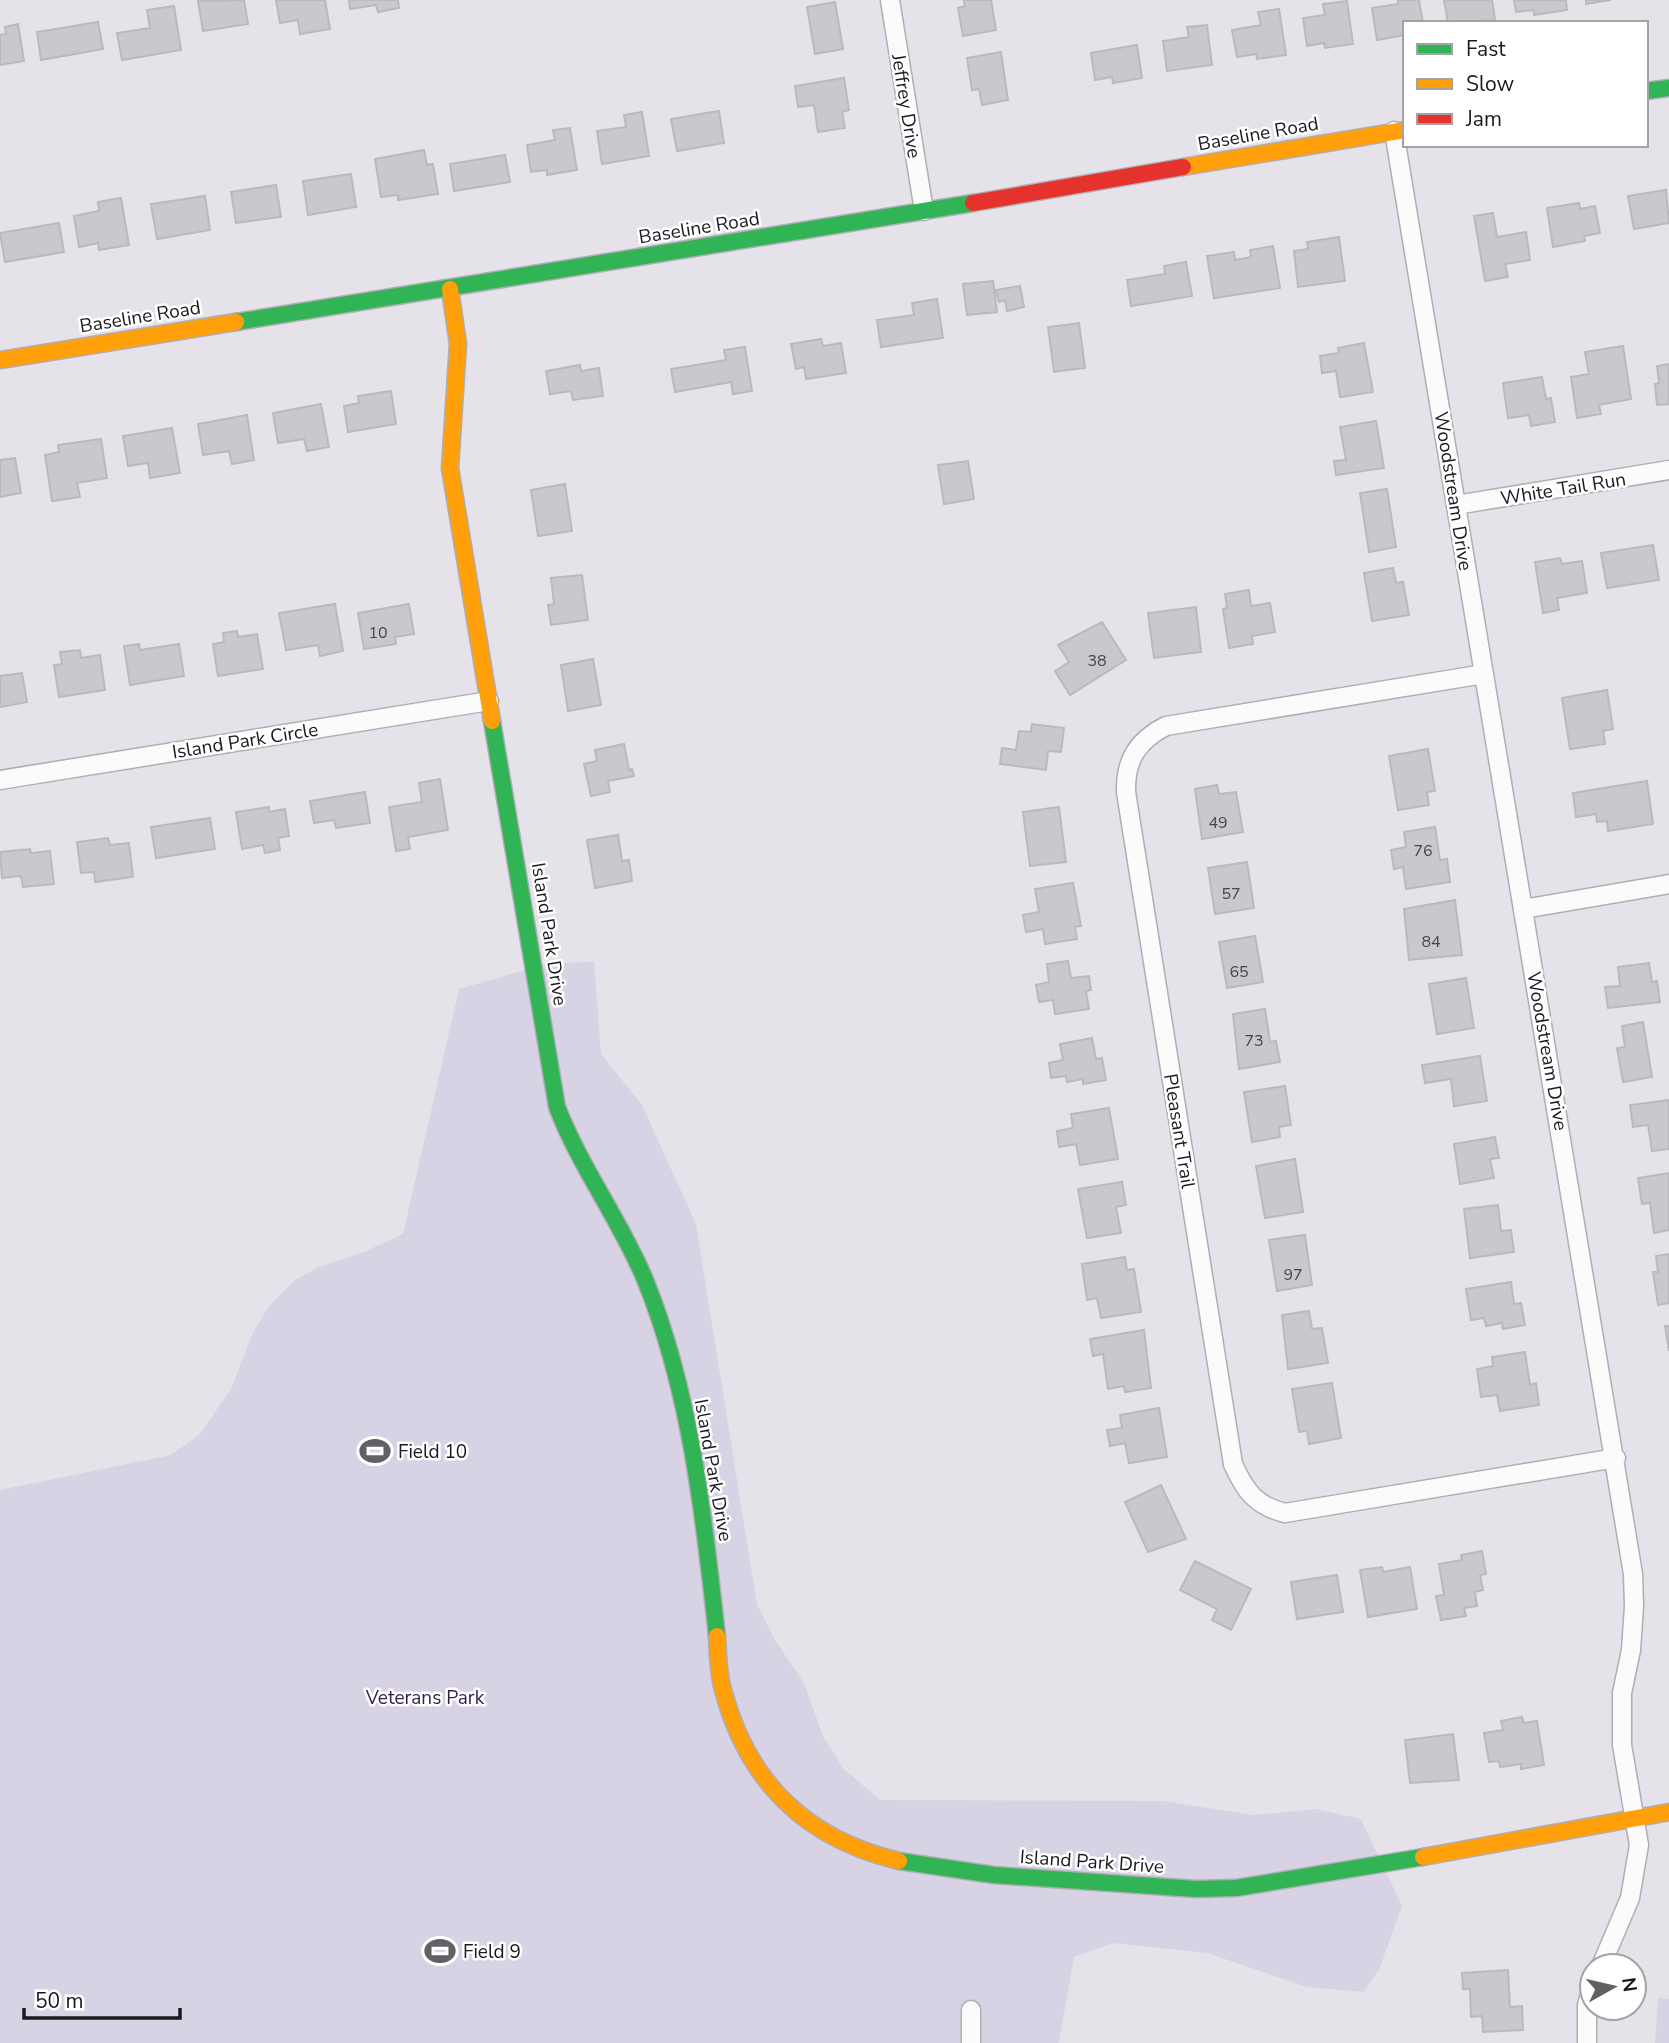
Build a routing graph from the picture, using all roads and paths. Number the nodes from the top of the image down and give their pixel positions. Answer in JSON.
{"nodes":[{"id":1,"x":890,"y":0,"type":"edge"},
{"id":2,"x":1669,"y":88,"type":"edge"},
{"id":3,"x":1648,"y":92,"type":"edge"},
{"id":4,"x":1399,"y":130,"type":"edge"},
{"id":5,"x":924,"y":212,"type":"junction"},
{"id":6,"x":450,"y":289,"type":"junction"},
{"id":7,"x":0,"y":360,"type":"edge"},
{"id":8,"x":1669,"y":470,"type":"edge"},
{"id":9,"x":1456,"y":505,"type":"junction"},
{"id":10,"x":1484,"y":674,"type":"junction"},
{"id":11,"x":489,"y":701,"type":"junction"},
{"id":12,"x":0,"y":780,"type":"edge"},
{"id":13,"x":1669,"y":884,"type":"edge"},
{"id":14,"x":1524,"y":909,"type":"junction"},
{"id":15,"x":1616,"y":1458,"type":"junction"},
{"id":16,"x":1669,"y":1812,"type":"edge"},
{"id":17,"x":1636,"y":1818,"type":"junction"},
{"id":18,"x":1607,"y":1952,"type":"edge"},
{"id":19,"x":971,"y":2010,"type":"dead end"},
{"id":20,"x":1587,"y":2022,"type":"edge"},
{"id":21,"x":971,"y":2043,"type":"edge"},
{"id":22,"x":1587,"y":2043,"type":"edge"}],
"edges":[{"from":1,"to":5,"type":"street","name":"Jeffrey Drive"},
{"from":2,"to":3,"type":"street"},
{"from":4,"to":5,"type":"street","name":"Baseline Road"},
{"from":4,"to":9,"type":"street","name":"Woodstream Drive"},
{"from":5,"to":6,"type":"street","name":"Baseline Road"},
{"from":6,"to":7,"type":"street","name":"Baseline Road"},
{"from":6,"to":11,"type":"street","name":"Island Park Drive"},
{"from":8,"to":9,"type":"street","name":"White Tail Run"},
{"from":9,"to":10,"type":"street","name":"Woodstream Drive"},
{"from":10,"to":14,"type":"street","name":"Woodstream Drive"},
{"from":10,"to":15,"type":"street","name":"Pleasant Trail"},
{"from":11,"to":12,"type":"street","name":"Island Park Circle"},
{"from":11,"to":17,"type":"street","name":"Island Park Drive"},
{"from":13,"to":14,"type":"street"},
{"from":14,"to":15,"type":"street","name":"Woodstream Drive"},
{"from":15,"to":17,"type":"street","name":"Woodstream Drive"},
{"from":16,"to":17,"type":"street"},
{"from":17,"to":18,"type":"street","name":"Woodstream Drive"},
{"from":19,"to":21,"type":"street"},
{"from":20,"to":22,"type":"street"}]}
